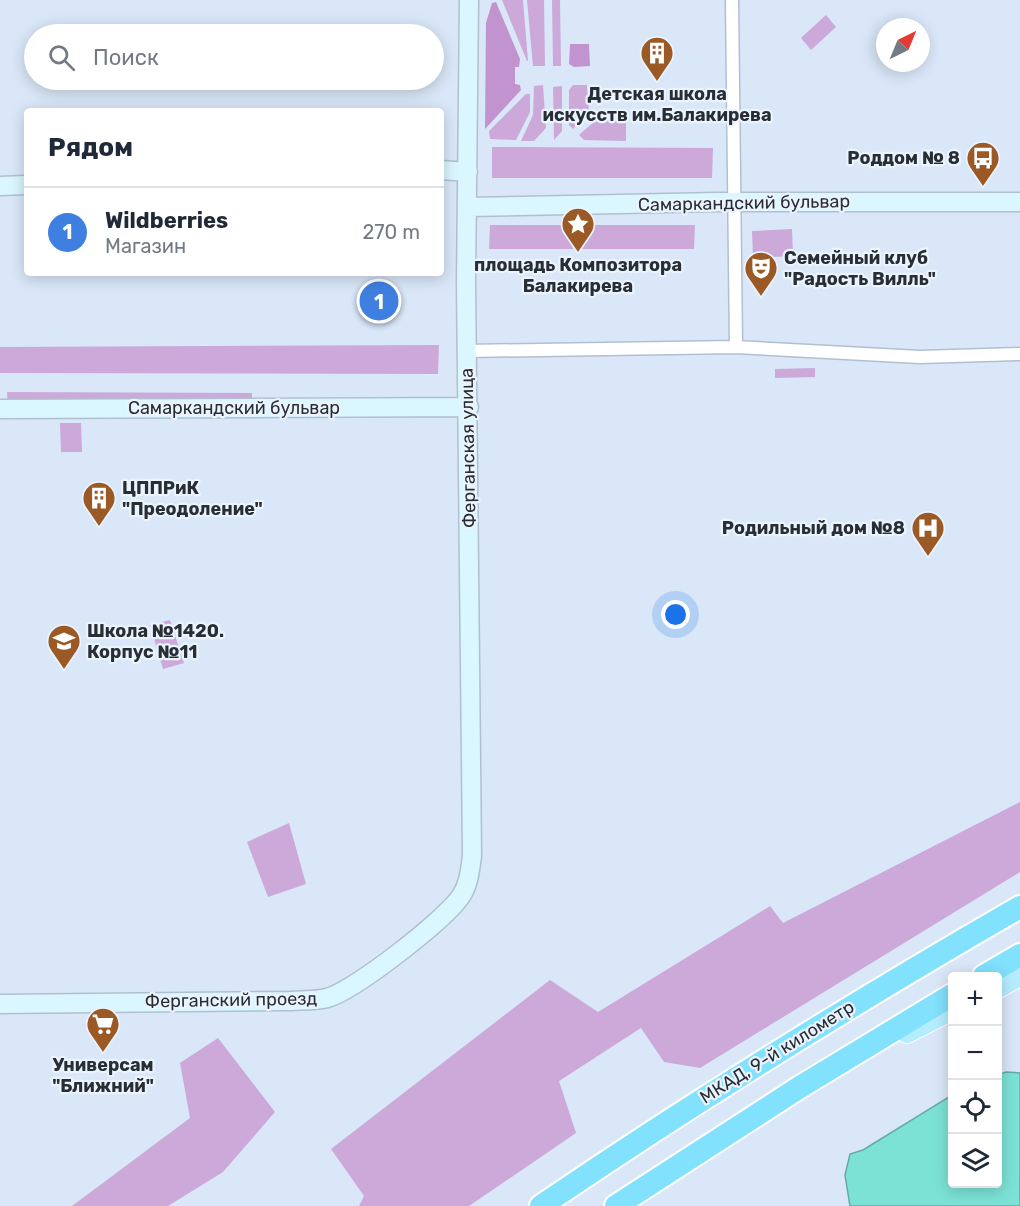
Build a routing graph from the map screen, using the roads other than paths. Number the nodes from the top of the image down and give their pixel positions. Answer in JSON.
{"nodes":[{"id":1,"x":469,"y":0,"type":"edge"},
{"id":2,"x":732,"y":0,"type":"edge"},
{"id":3,"x":444,"y":170,"type":"edge"},
{"id":4,"x":468,"y":172,"type":"junction"},
{"id":5,"x":24,"y":185,"type":"edge"},
{"id":6,"x":0,"y":186,"type":"edge"},
{"id":7,"x":734,"y":202,"type":"junction"},
{"id":8,"x":1020,"y":202,"type":"edge"},
{"id":9,"x":467,"y":207,"type":"junction"},
{"id":10,"x":736,"y":347,"type":"junction"},
{"id":11,"x":466,"y":351,"type":"junction"},
{"id":12,"x":1020,"y":354,"type":"edge"},
{"id":13,"x":469,"y":407,"type":"junction"},
{"id":14,"x":0,"y":409,"type":"edge"},
{"id":15,"x":462,"y":895,"type":"joint"},
{"id":16,"x":1020,"y":907,"type":"edge"},
{"id":17,"x":1020,"y":956,"type":"edge"},
{"id":18,"x":991,"y":972,"type":"edge"},
{"id":19,"x":1020,"y":976,"type":"edge"},
{"id":20,"x":1002,"y":986,"type":"edge"},
{"id":21,"x":948,"y":996,"type":"edge"},
{"id":22,"x":0,"y":1004,"type":"edge"},
{"id":23,"x":948,"y":1012,"type":"edge"},
{"id":24,"x":800,"y":1087,"type":"junction"},
{"id":25,"x":541,"y":1206,"type":"edge"},
{"id":26,"x":616,"y":1206,"type":"edge"}],
"edges":[{"from":1,"to":4,"type":"street","name":"Ферганская улица"},
{"from":2,"to":7,"type":"street"},
{"from":3,"to":4,"type":"street"},
{"from":4,"to":9,"type":"street","name":"Ферганская улица"},
{"from":5,"to":6,"type":"street"},
{"from":7,"to":8,"type":"street","name":"Самаркандский бульвар"},
{"from":7,"to":9,"type":"street","name":"Самаркандский бульвар"},
{"from":7,"to":10,"type":"street"},
{"from":9,"to":11,"type":"street","name":"Ферганская улица"},
{"from":10,"to":11,"type":"street"},
{"from":10,"to":12,"type":"street"},
{"from":11,"to":13,"type":"street","name":"Ферганская улица"},
{"from":13,"to":14,"type":"street","name":"Самаркандский бульвар"},
{"from":13,"to":15,"type":"street","name":"Ферганская улица"},
{"from":15,"to":22,"type":"street","name":"Ферганский проезд"},
{"from":16,"to":25,"type":"highway","name":"МКАД, 9-й километр"},
{"from":17,"to":18,"type":"highway"},
{"from":19,"to":20,"type":"main road"},
{"from":21,"to":24,"type":"highway"},
{"from":23,"to":24,"type":"main road"},
{"from":24,"to":26,"type":"highway"}]}
